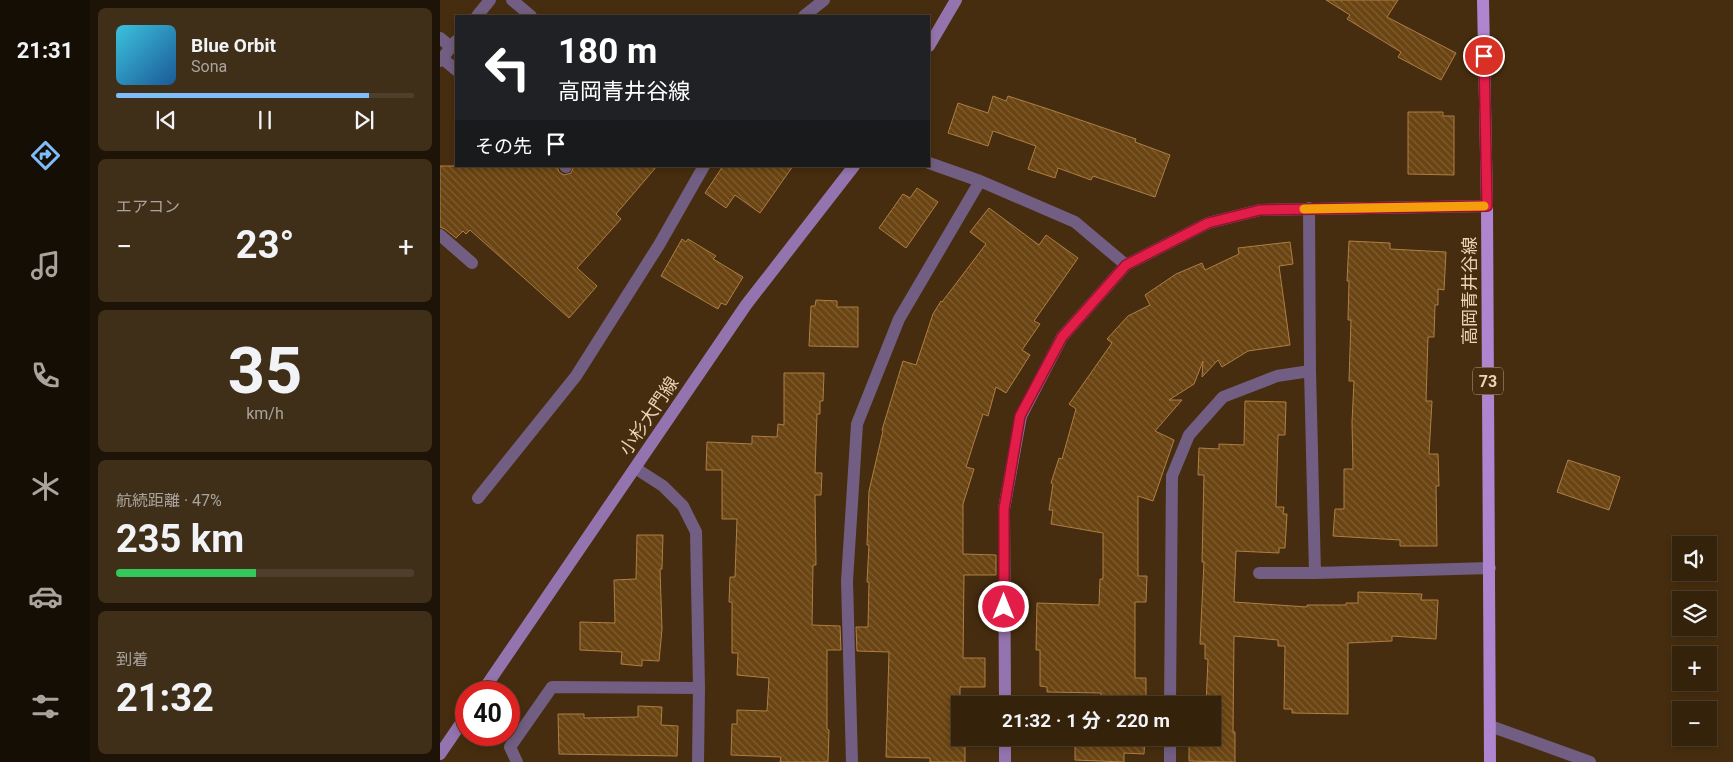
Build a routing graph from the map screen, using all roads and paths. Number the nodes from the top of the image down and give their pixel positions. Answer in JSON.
{"nodes":[{"id":1,"x":490,"y":0,"type":"edge"},
{"id":2,"x":512,"y":0,"type":"edge"},
{"id":3,"x":824,"y":0,"type":"edge"},
{"id":4,"x":956,"y":0,"type":"edge"},
{"id":5,"x":1484,"y":0,"type":"edge"},
{"id":6,"x":478,"y":15,"type":"edge"},
{"id":7,"x":530,"y":15,"type":"edge"},
{"id":8,"x":805,"y":15,"type":"edge"},
{"id":9,"x":440,"y":38,"type":"edge"},
{"id":10,"x":454,"y":44,"type":"edge"},
{"id":11,"x":930,"y":44,"type":"edge"},
{"id":12,"x":441,"y":59,"type":"edge"},
{"id":13,"x":455,"y":69,"type":"edge"},
{"id":14,"x":930,"y":163,"type":"edge"},
{"id":15,"x":703,"y":167,"type":"edge"},
{"id":16,"x":853,"y":167,"type":"edge"},
{"id":17,"x":980,"y":181,"type":"junction"},
{"id":18,"x":1487,"y":206,"type":"junction"},
{"id":19,"x":1309,"y":208,"type":"junction"},
{"id":20,"x":440,"y":235,"type":"edge"},
{"id":21,"x":472,"y":263,"type":"dead end"},
{"id":22,"x":1126,"y":265,"type":"junction"},
{"id":23,"x":1310,"y":371,"type":"junction"},
{"id":24,"x":635,"y":468,"type":"junction"},
{"id":25,"x":478,"y":498,"type":"dead end"},
{"id":26,"x":1490,"y":568,"type":"junction"},
{"id":27,"x":1259,"y":572,"type":"dead end"},
{"id":28,"x":1315,"y":574,"type":"junction"},
{"id":29,"x":490,"y":681,"type":"edge"},
{"id":30,"x":699,"y":688,"type":"junction"},
{"id":31,"x":1005,"y":696,"type":"edge"},
{"id":32,"x":1170,"y":696,"type":"edge"},
{"id":33,"x":1490,"y":726,"type":"junction"},
{"id":34,"x":455,"y":732,"type":"edge"},
{"id":35,"x":1005,"y":746,"type":"edge"},
{"id":36,"x":1170,"y":746,"type":"edge"},
{"id":37,"x":440,"y":754,"type":"edge"},
{"id":38,"x":517,"y":762,"type":"edge"},
{"id":39,"x":698,"y":762,"type":"edge"},
{"id":40,"x":852,"y":762,"type":"edge"},
{"id":41,"x":1005,"y":762,"type":"edge"},
{"id":42,"x":1170,"y":762,"type":"edge"},
{"id":43,"x":1490,"y":762,"type":"edge"},
{"id":44,"x":1590,"y":762,"type":"edge"}],
"edges":[{"from":1,"to":6,"type":"street"},
{"from":2,"to":7,"type":"street"},
{"from":3,"to":8,"type":"street"},
{"from":4,"to":11,"type":"street"},
{"from":5,"to":18,"type":"main road","name":"高岡青井谷線","number":"73"},
{"from":9,"to":10,"type":"street"},
{"from":10,"to":12,"type":"street"},
{"from":12,"to":13,"type":"street"},
{"from":14,"to":17,"type":"street"},
{"from":15,"to":25,"type":"street"},
{"from":16,"to":24,"type":"street","name":"小杉大門線"},
{"from":17,"to":22,"type":"street"},
{"from":17,"to":40,"type":"street"},
{"from":18,"to":19,"type":"street"},
{"from":18,"to":26,"type":"main road","name":"高岡青井谷線","number":"73"},
{"from":19,"to":22,"type":"street"},
{"from":19,"to":23,"type":"street"},
{"from":20,"to":21,"type":"street"},
{"from":22,"to":31,"type":"street"},
{"from":23,"to":28,"type":"street"},
{"from":23,"to":32,"type":"street"},
{"from":24,"to":29,"type":"street","name":"小杉大門線"},
{"from":24,"to":30,"type":"street"},
{"from":26,"to":28,"type":"street"},
{"from":26,"to":33,"type":"main road","name":"高岡青井谷線","number":"73"},
{"from":27,"to":28,"type":"street"},
{"from":30,"to":38,"type":"street"},
{"from":30,"to":39,"type":"street"},
{"from":33,"to":43,"type":"main road","name":"高岡青井谷線","number":"73"},
{"from":33,"to":44,"type":"street"},
{"from":34,"to":37,"type":"street"},
{"from":35,"to":41,"type":"street"},
{"from":36,"to":42,"type":"street"}]}
